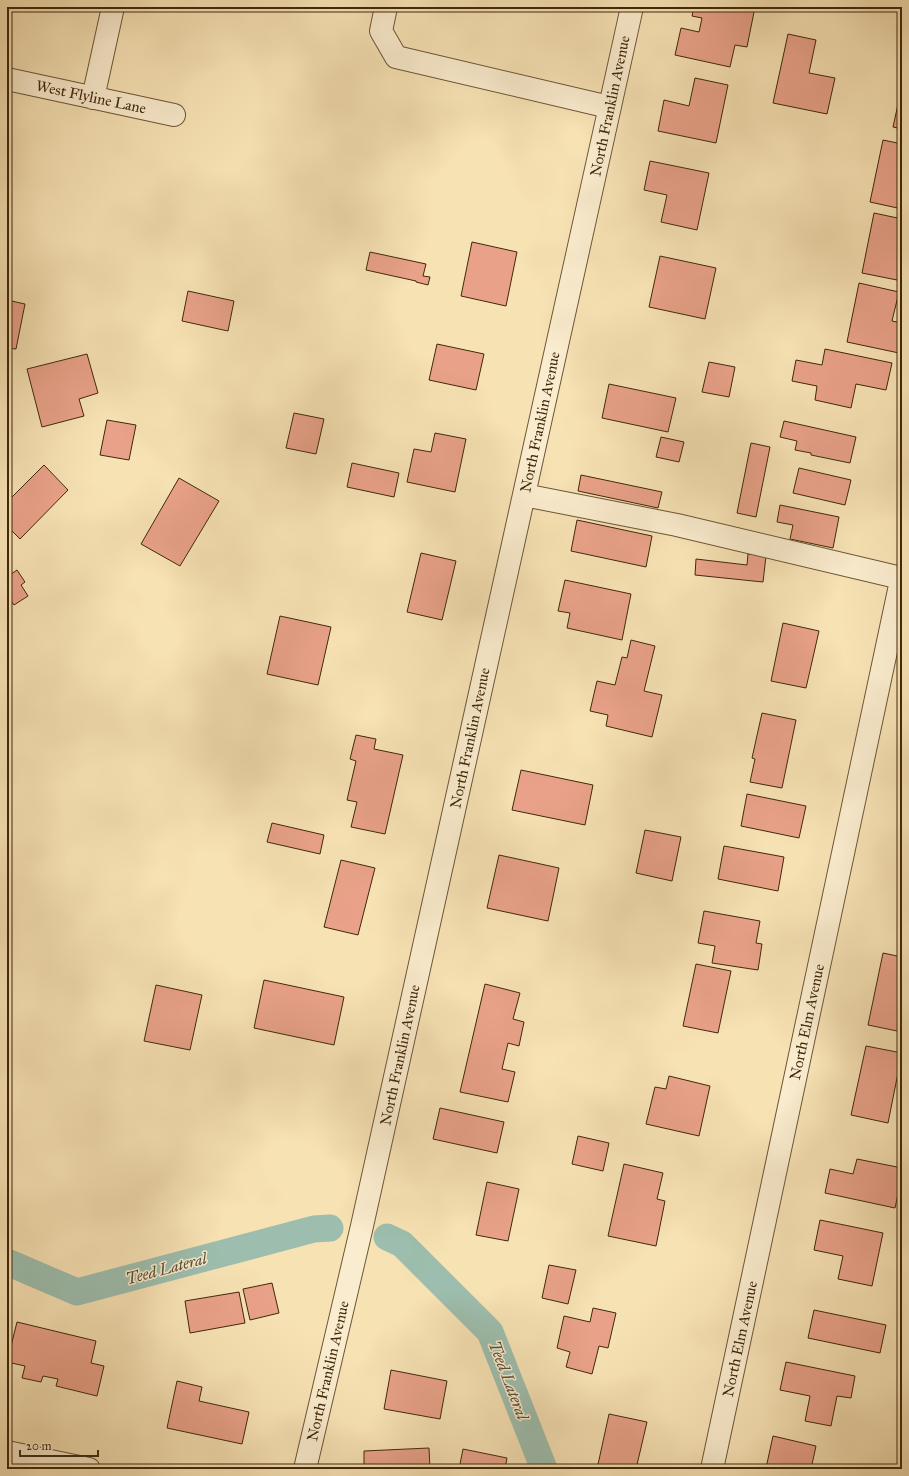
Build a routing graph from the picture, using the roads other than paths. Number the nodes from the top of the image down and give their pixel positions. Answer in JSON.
{"nodes":[{"id":1,"x":113,"y":7,"type":"edge"},
{"id":2,"x":386,"y":7,"type":"edge"},
{"id":3,"x":631,"y":7,"type":"edge"},
{"id":4,"x":7,"y":79,"type":"edge"},
{"id":5,"x":94,"y":98,"type":"junction"},
{"id":6,"x":610,"y":107,"type":"junction"},
{"id":7,"x":174,"y":115,"type":"dead end"},
{"id":8,"x":524,"y":495,"type":"junction"},
{"id":9,"x":902,"y":577,"type":"edge"},
{"id":10,"x":7,"y":1452,"type":"edge"},
{"id":11,"x":48,"y":1464,"type":"edge"},
{"id":12,"x":89,"y":1469,"type":"edge"},
{"id":13,"x":305,"y":1469,"type":"edge"},
{"id":14,"x":712,"y":1469,"type":"edge"}],
"edges":[{"from":1,"to":5,"type":"street"},
{"from":2,"to":6,"type":"street"},
{"from":3,"to":6,"type":"street","name":"North Franklin Avenue"},
{"from":4,"to":5,"type":"street","name":"West Flyline Lane"},
{"from":5,"to":7,"type":"street","name":"West Flyline Lane"},
{"from":6,"to":8,"type":"street","name":"North Franklin Avenue"},
{"from":8,"to":9,"type":"street"},
{"from":8,"to":13,"type":"street","name":"North Franklin Avenue"},
{"from":9,"to":14,"type":"street","name":"North Elm Avenue"},
{"from":10,"to":11,"type":"street"},
{"from":11,"to":12,"type":"street"}]}
